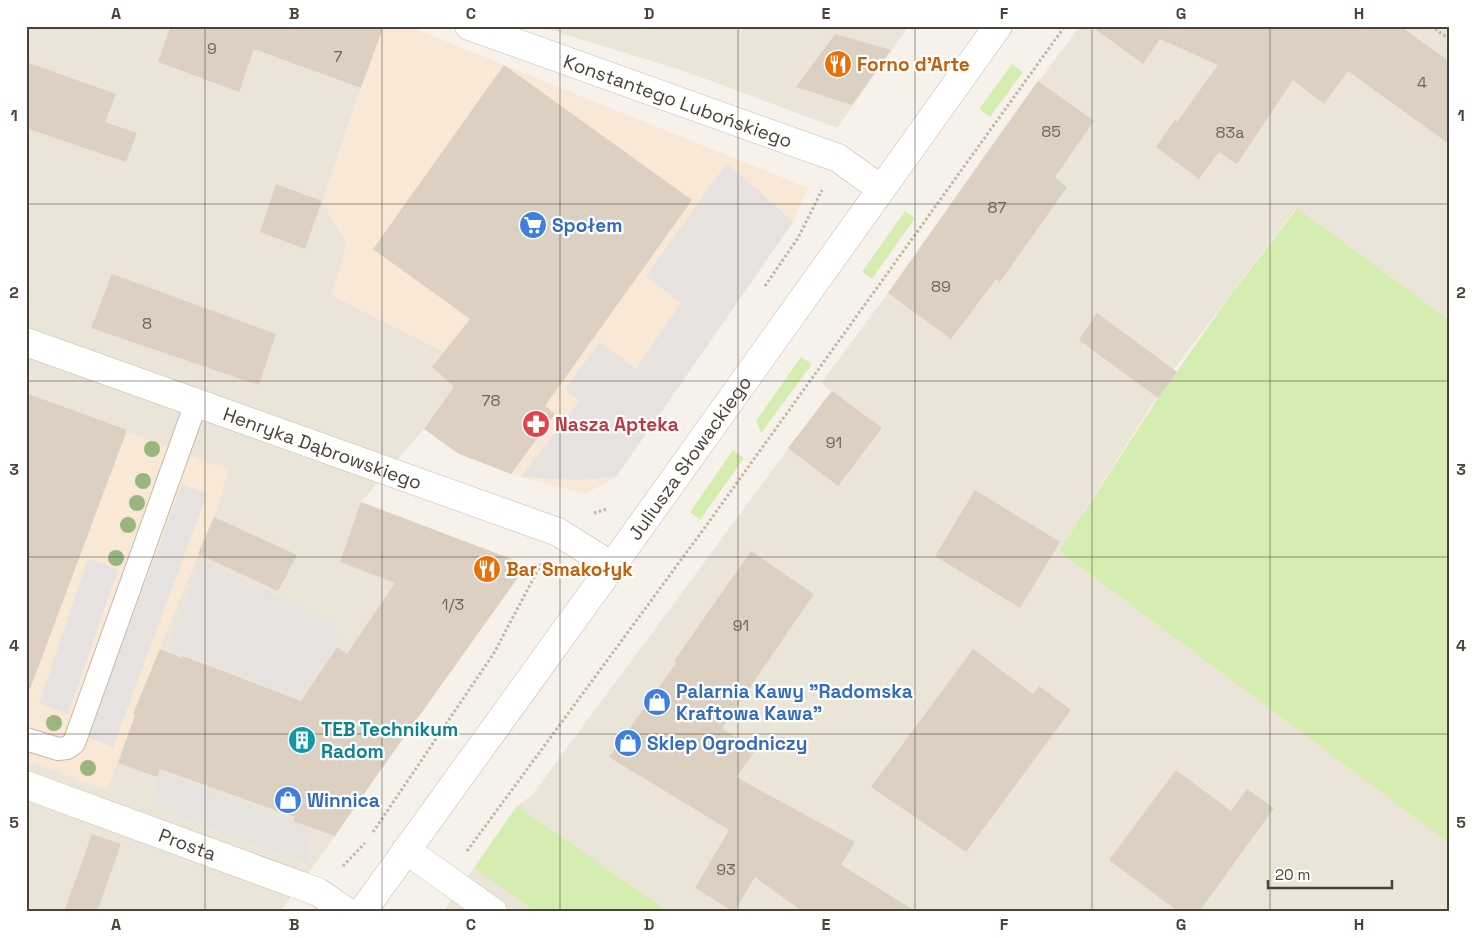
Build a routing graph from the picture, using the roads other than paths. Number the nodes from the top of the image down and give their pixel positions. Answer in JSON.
{"nodes":[{"id":1,"x":469,"y":26,"type":"edge"},
{"id":2,"x":998,"y":26,"type":"edge"},
{"id":3,"x":881,"y":189,"type":"junction"},
{"id":4,"x":26,"y":342,"type":"edge"},
{"id":5,"x":196,"y":403,"type":"junction"},
{"id":6,"x":612,"y":566,"type":"junction"},
{"id":7,"x":26,"y":738,"type":"edge"},
{"id":8,"x":26,"y":785,"type":"edge"},
{"id":9,"x":406,"y":850,"type":"junction"},
{"id":10,"x":346,"y":912,"type":"edge"},
{"id":11,"x":362,"y":912,"type":"edge"},
{"id":12,"x":493,"y":912,"type":"edge"}],
"edges":[{"from":1,"to":3,"type":"street","name":"Konstantego Lubońskiego"},
{"from":2,"to":3,"type":"street","name":"Juliusza Słowackiego"},
{"from":3,"to":6,"type":"street","name":"Juliusza Słowackiego"},
{"from":4,"to":5,"type":"street","name":"Henryka Dąbrowskiego"},
{"from":5,"to":6,"type":"street","name":"Henryka Dąbrowskiego"},
{"from":5,"to":7,"type":"lane"},
{"from":6,"to":9,"type":"street","name":"Juliusza Słowackiego"},
{"from":8,"to":10,"type":"street","name":"Prosta"},
{"from":9,"to":11,"type":"street","name":"Juliusza Słowackiego"},
{"from":9,"to":12,"type":"street"}]}
